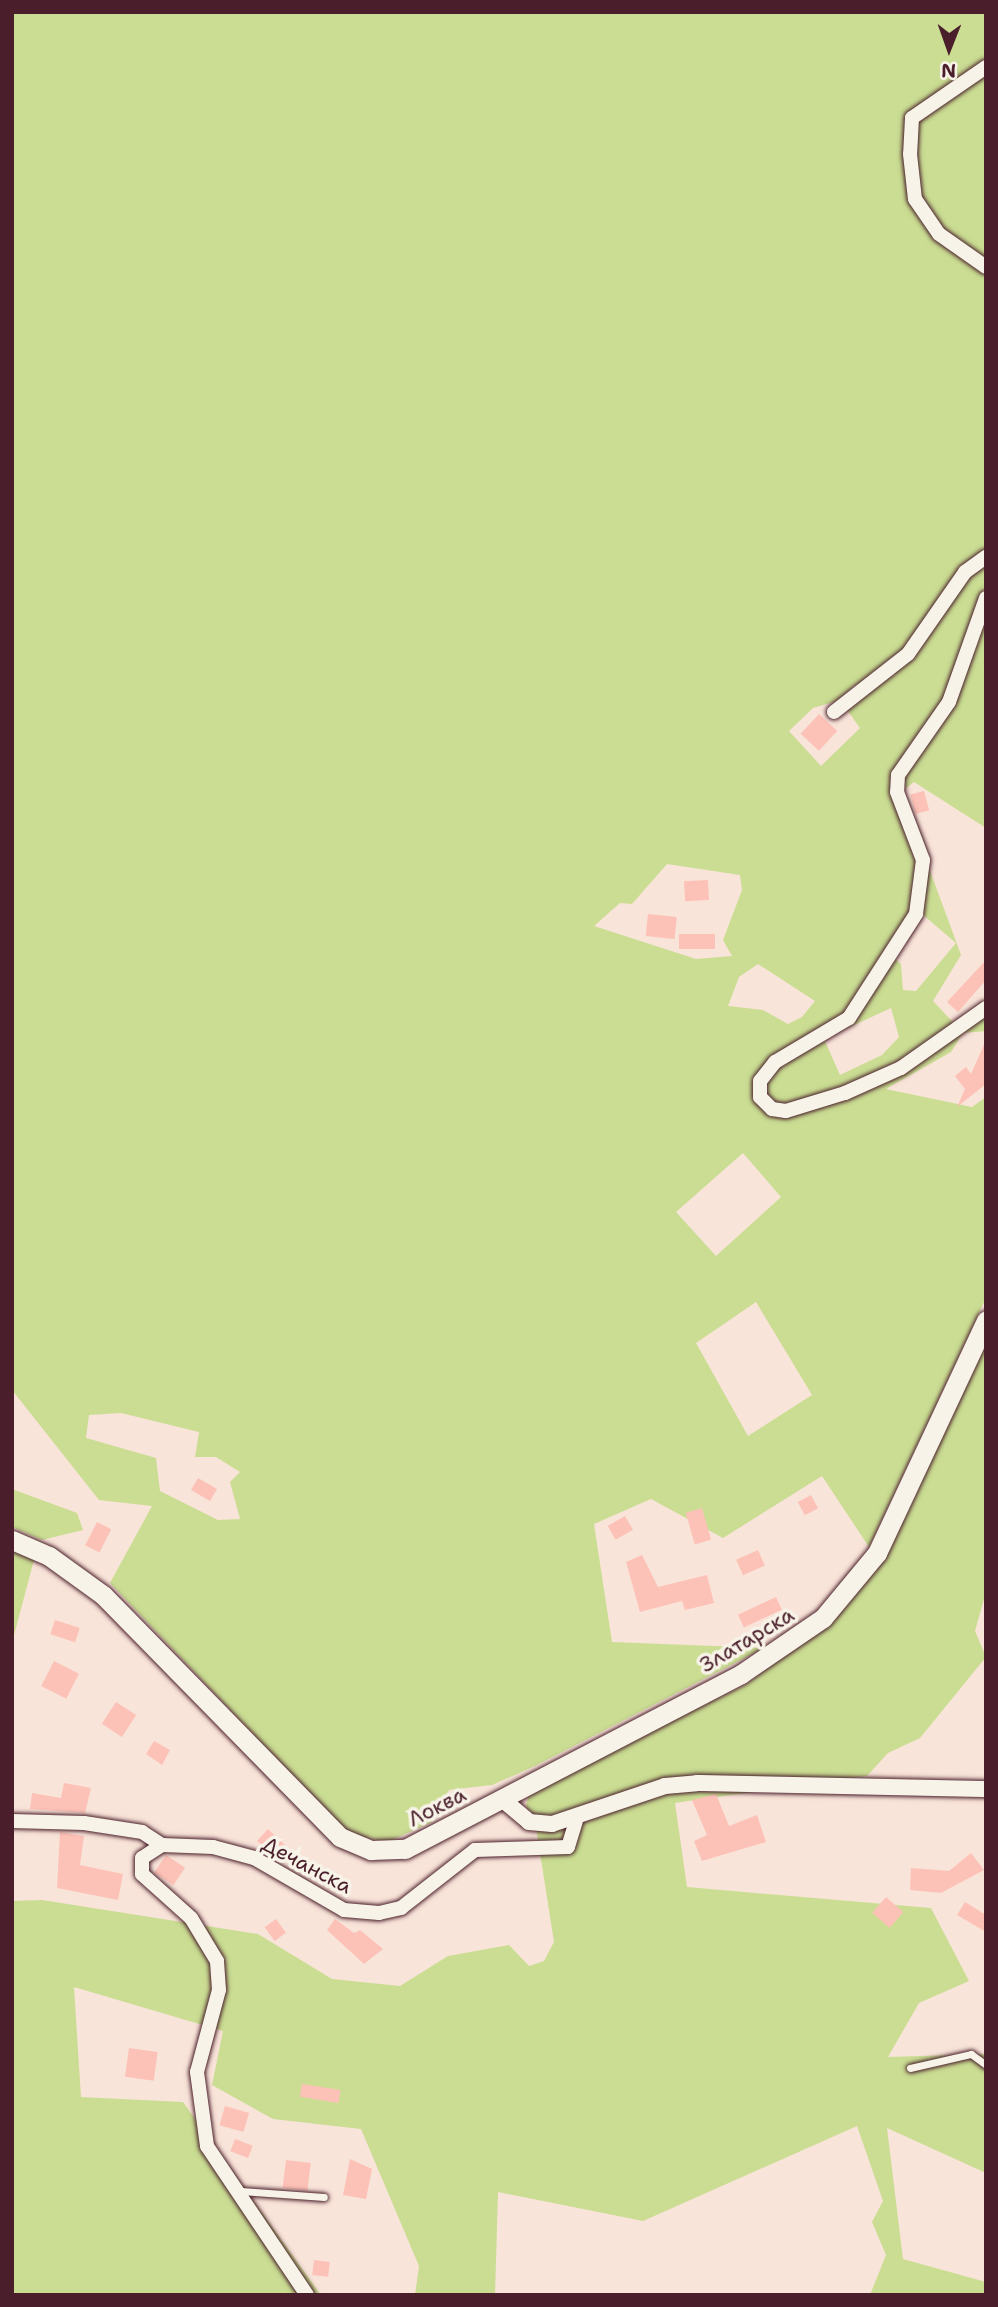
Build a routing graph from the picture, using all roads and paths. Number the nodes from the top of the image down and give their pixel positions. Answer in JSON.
{"nodes":[{"id":1,"x":986,"y":68,"type":"edge"},
{"id":2,"x":986,"y":267,"type":"edge"},
{"id":3,"x":986,"y":557,"type":"edge"},
{"id":4,"x":986,"y":598,"type":"edge"},
{"id":5,"x":834,"y":712,"type":"dead end"},
{"id":6,"x":986,"y":1008,"type":"edge"},
{"id":7,"x":986,"y":1320,"type":"edge"},
{"id":8,"x":12,"y":1540,"type":"edge"},
{"id":9,"x":986,"y":1789,"type":"edge"},
{"id":10,"x":502,"y":1799,"type":"junction"},
{"id":11,"x":12,"y":1821,"type":"edge"},
{"id":12,"x":576,"y":1821,"type":"junction"},
{"id":13,"x":162,"y":1845,"type":"junction"},
{"id":14,"x":986,"y":2065,"type":"edge"},
{"id":15,"x":910,"y":2068,"type":"dead end"},
{"id":16,"x":230,"y":2188,"type":"junction"},
{"id":17,"x":324,"y":2197,"type":"dead end"},
{"id":18,"x":307,"y":2295,"type":"edge"}],
"edges":[{"from":1,"to":2,"type":"street"},
{"from":3,"to":5,"type":"street"},
{"from":4,"to":6,"type":"street"},
{"from":7,"to":10,"type":"main road","name":"Златарска"},
{"from":8,"to":10,"type":"main road","name":"Локва"},
{"from":9,"to":12,"type":"street"},
{"from":10,"to":12,"type":"street"},
{"from":11,"to":13,"type":"street"},
{"from":12,"to":13,"type":"street","name":"Дечанска"},
{"from":13,"to":16,"type":"street"},
{"from":14,"to":15,"type":"lane"},
{"from":16,"to":17,"type":"lane"},
{"from":16,"to":18,"type":"street"}]}
